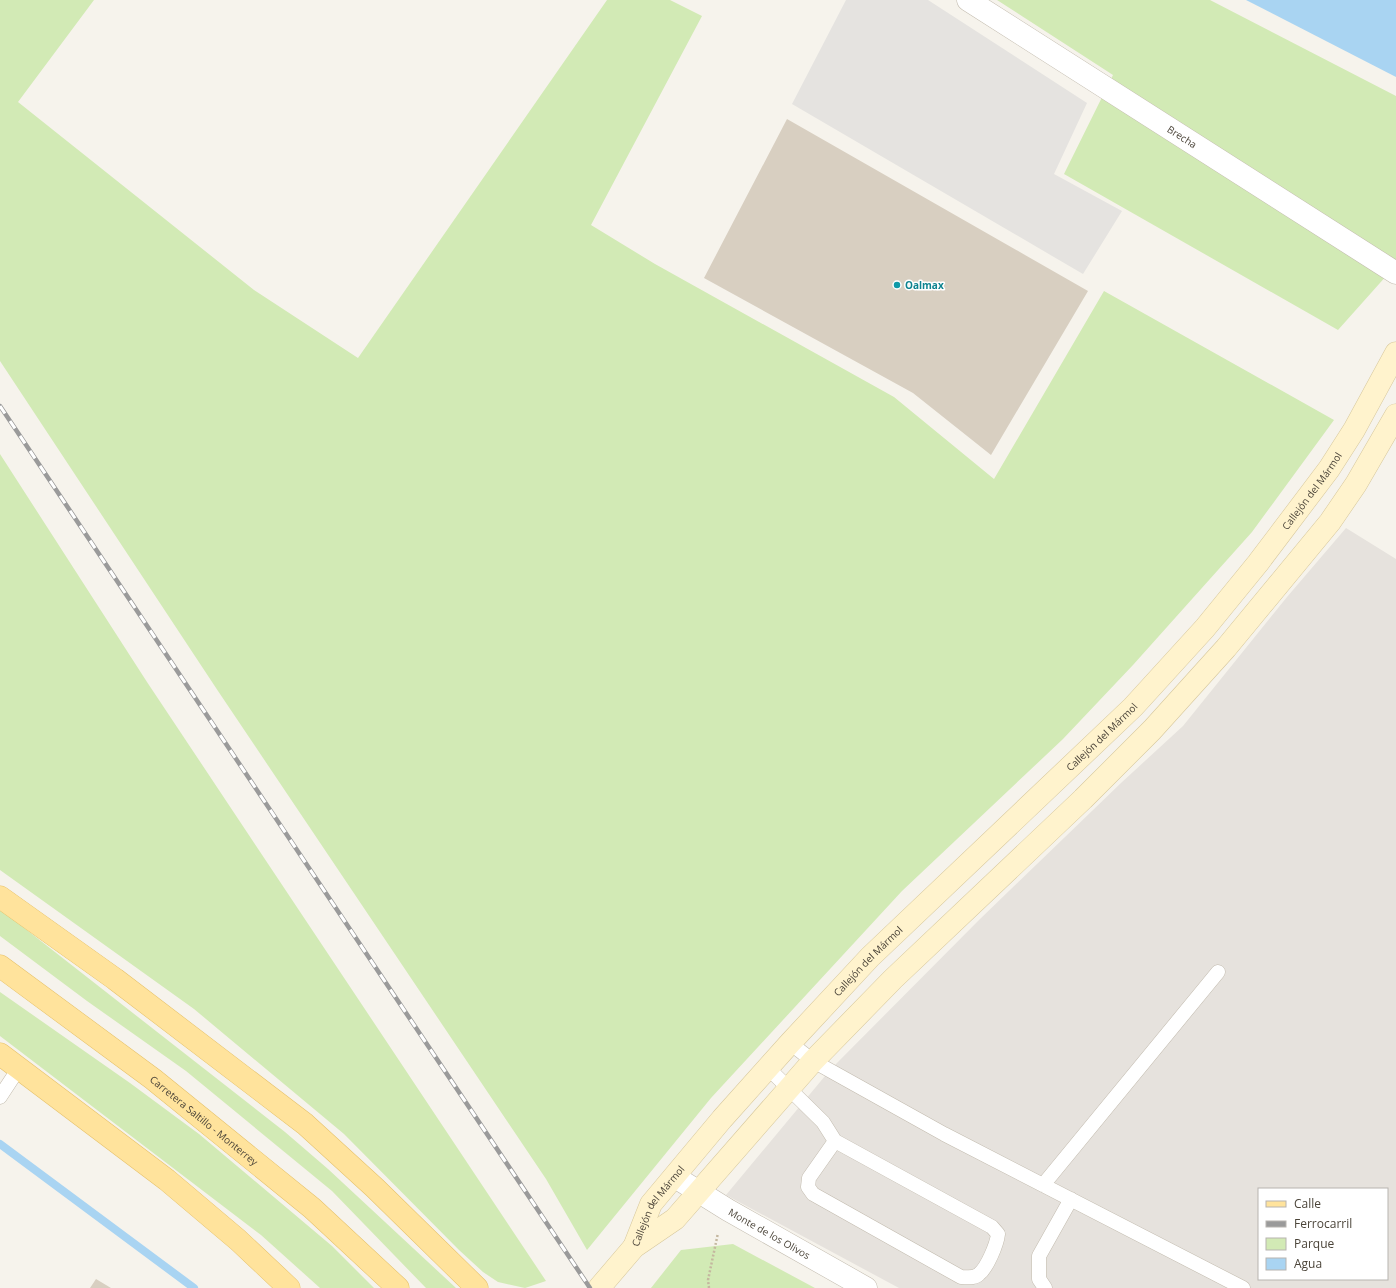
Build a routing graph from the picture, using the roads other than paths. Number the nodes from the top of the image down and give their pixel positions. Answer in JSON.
{"nodes":[{"id":1,"x":968,"y":0,"type":"edge"},
{"id":2,"x":1396,"y":273,"type":"edge"},
{"id":3,"x":1396,"y":353,"type":"edge"},
{"id":4,"x":1396,"y":415,"type":"edge"},
{"id":5,"x":1060,"y":777,"type":"junction"},
{"id":6,"x":1083,"y":799,"type":"junction"},
{"id":7,"x":0,"y":897,"type":"edge"},
{"id":8,"x":0,"y":966,"type":"edge"},
{"id":9,"x":1218,"y":972,"type":"dead end"},
{"id":10,"x":790,"y":1043,"type":"junction"},
{"id":11,"x":0,"y":1054,"type":"edge"},
{"id":12,"x":813,"y":1061,"type":"junction"},
{"id":13,"x":19,"y":1068,"type":"junction"},
{"id":14,"x":768,"y":1068,"type":"junction"},
{"id":15,"x":790,"y":1088,"type":"junction"},
{"id":16,"x":0,"y":1097,"type":"edge"},
{"id":17,"x":835,"y":1140,"type":"junction"},
{"id":18,"x":675,"y":1177,"type":"junction"},
{"id":19,"x":1043,"y":1184,"type":"junction"},
{"id":20,"x":697,"y":1192,"type":"junction"},
{"id":21,"x":1071,"y":1199,"type":"junction"},
{"id":22,"x":634,"y":1247,"type":"junction"},
{"id":23,"x":289,"y":1288,"type":"edge"},
{"id":24,"x":398,"y":1288,"type":"edge"},
{"id":25,"x":477,"y":1288,"type":"edge"},
{"id":26,"x":599,"y":1288,"type":"edge"},
{"id":27,"x":866,"y":1288,"type":"edge"},
{"id":28,"x":1045,"y":1288,"type":"edge"},
{"id":29,"x":1243,"y":1288,"type":"edge"}],
"edges":[{"from":1,"to":2,"type":"street","name":"Brecha"},
{"from":3,"to":5,"type":"street","name":"Callejón del Mármol"},
{"from":4,"to":6,"type":"street","name":"Callejón del Mármol"},
{"from":5,"to":6,"type":"street"},
{"from":5,"to":10,"type":"street","name":"Callejón del Mármol"},
{"from":6,"to":12,"type":"street","name":"Callejón del Mármol"},
{"from":7,"to":25,"type":"main road"},
{"from":8,"to":24,"type":"main road","name":"Carretera Saltillo - Monterrey"},
{"from":9,"to":19,"type":"lane"},
{"from":10,"to":12,"type":"lane"},
{"from":10,"to":14,"type":"street","name":"Callejón del Mármol"},
{"from":11,"to":13,"type":"main road"},
{"from":12,"to":15,"type":"street","name":"Callejón del Mármol"},
{"from":12,"to":19,"type":"lane"},
{"from":13,"to":16,"type":"lane"},
{"from":13,"to":23,"type":"main road"},
{"from":14,"to":15,"type":"lane"},
{"from":14,"to":18,"type":"street","name":"Callejón del Mármol"},
{"from":15,"to":17,"type":"lane"},
{"from":15,"to":20,"type":"street","name":"Callejón del Mármol"},
{"from":17,"to":17,"type":"lane"},
{"from":18,"to":20,"type":"street","name":"Monte de los Olivos"},
{"from":18,"to":22,"type":"street","name":"Callejón del Mármol"},
{"from":19,"to":21,"type":"lane"},
{"from":20,"to":22,"type":"street","name":"Callejón del Mármol"},
{"from":20,"to":27,"type":"street","name":"Monte de los Olivos"},
{"from":21,"to":28,"type":"lane"},
{"from":21,"to":29,"type":"lane"},
{"from":22,"to":26,"type":"street"}]}
